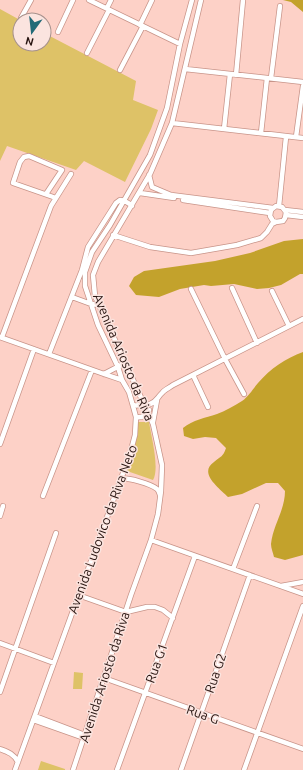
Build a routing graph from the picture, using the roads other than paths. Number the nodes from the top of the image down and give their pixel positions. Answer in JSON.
{"nodes":[{"id":1,"x":31,"y":0,"type":"edge"},
{"id":2,"x":73,"y":0,"type":"edge"},
{"id":3,"x":89,"y":0,"type":"edge"},
{"id":4,"x":111,"y":0,"type":"edge"},
{"id":5,"x":152,"y":0,"type":"edge"},
{"id":6,"x":192,"y":0,"type":"edge"},
{"id":7,"x":201,"y":0,"type":"edge"},
{"id":8,"x":243,"y":0,"type":"edge"},
{"id":9,"x":280,"y":6,"type":"dead end"},
{"id":10,"x":108,"y":9,"type":"junction"},
{"id":11,"x":24,"y":12,"type":"edge"},
{"id":12,"x":142,"y":25,"type":"junction"},
{"id":13,"x":58,"y":32,"type":"dead end"},
{"id":14,"x":180,"y":44,"type":"junction"},
{"id":15,"x":87,"y":53,"type":"dead end"},
{"id":16,"x":185,"y":69,"type":"junction"},
{"id":17,"x":120,"y":70,"type":"dead end"},
{"id":18,"x":230,"y":74,"type":"junction"},
{"id":19,"x":236,"y":75,"type":"junction"},
{"id":20,"x":269,"y":78,"type":"junction"},
{"id":21,"x":303,"y":82,"type":"edge"},
{"id":22,"x":303,"y":86,"type":"edge"},
{"id":23,"x":172,"y":123,"type":"junction"},
{"id":24,"x":224,"y":130,"type":"junction"},
{"id":25,"x":261,"y":133,"type":"junction"},
{"id":26,"x":286,"y":137,"type":"junction"},
{"id":27,"x":296,"y":137,"type":"junction"},
{"id":28,"x":303,"y":138,"type":"edge"},
{"id":29,"x":71,"y":174,"type":"dead end"},
{"id":30,"x":149,"y":175,"type":"junction"},
{"id":31,"x":140,"y":193,"type":"junction"},
{"id":32,"x":46,"y":194,"type":"junction"},
{"id":33,"x":56,"y":198,"type":"junction"},
{"id":34,"x":124,"y":200,"type":"junction"},
{"id":35,"x":132,"y":206,"type":"junction"},
{"id":36,"x":279,"y":206,"type":"junction"},
{"id":37,"x":273,"y":208,"type":"junction"},
{"id":38,"x":286,"y":212,"type":"junction"},
{"id":39,"x":303,"y":212,"type":"edge"},
{"id":40,"x":270,"y":213,"type":"junction"},
{"id":41,"x":303,"y":217,"type":"edge"},
{"id":42,"x":103,"y":222,"type":"junction"},
{"id":43,"x":276,"y":222,"type":"junction"},
{"id":44,"x":110,"y":225,"type":"junction"},
{"id":45,"x":113,"y":235,"type":"junction"},
{"id":46,"x":83,"y":271,"type":"junction"},
{"id":47,"x":232,"y":288,"type":"dead end"},
{"id":48,"x":191,"y":289,"type":"dead end"},
{"id":49,"x":272,"y":291,"type":"dead end"},
{"id":50,"x":72,"y":297,"type":"junction"},
{"id":51,"x":91,"y":304,"type":"junction"},
{"id":52,"x":99,"y":305,"type":"junction"},
{"id":53,"x":303,"y":319,"type":"edge"},
{"id":54,"x":289,"y":326,"type":"junction"},
{"id":55,"x":1,"y":337,"type":"edge"},
{"id":56,"x":257,"y":342,"type":"junction"},
{"id":57,"x":34,"y":349,"type":"junction"},
{"id":58,"x":49,"y":354,"type":"junction"},
{"id":59,"x":225,"y":359,"type":"junction"},
{"id":60,"x":125,"y":363,"type":"junction"},
{"id":61,"x":118,"y":367,"type":"junction"},
{"id":62,"x":92,"y":370,"type":"junction"},
{"id":63,"x":104,"y":374,"type":"junction"},
{"id":64,"x":193,"y":375,"type":"junction"},
{"id":65,"x":122,"y":380,"type":"junction"},
{"id":66,"x":244,"y":394,"type":"dead end"},
{"id":67,"x":157,"y":400,"type":"junction"},
{"id":68,"x":150,"y":404,"type":"junction"},
{"id":69,"x":133,"y":406,"type":"junction"},
{"id":70,"x":144,"y":406,"type":"junction"},
{"id":71,"x":208,"y":407,"type":"dead end"},
{"id":72,"x":148,"y":413,"type":"junction"},
{"id":73,"x":136,"y":417,"type":"junction"},
{"id":74,"x":153,"y":424,"type":"junction"},
{"id":75,"x":0,"y":444,"type":"edge"},
{"id":76,"x":124,"y":471,"type":"junction"},
{"id":77,"x":121,"y":479,"type":"junction"},
{"id":78,"x":142,"y":482,"type":"junction"},
{"id":79,"x":162,"y":484,"type":"junction"},
{"id":80,"x":155,"y":486,"type":"junction"},
{"id":81,"x":44,"y":496,"type":"dead end"},
{"id":82,"x":160,"y":498,"type":"junction"},
{"id":83,"x":4,"y":506,"type":"dead end"},
{"id":84,"x":257,"y":506,"type":"dead end"},
{"id":85,"x":0,"y":516,"type":"edge"},
{"id":86,"x":56,"y":533,"type":"dead end"},
{"id":87,"x":151,"y":540,"type":"junction"},
{"id":88,"x":195,"y":556,"type":"junction"},
{"id":89,"x":233,"y":569,"type":"junction"},
{"id":90,"x":250,"y":575,"type":"junction"},
{"id":91,"x":303,"y":582,"type":"edge"},
{"id":92,"x":280,"y":586,"type":"junction"},
{"id":93,"x":303,"y":594,"type":"edge"},
{"id":94,"x":78,"y":595,"type":"junction"},
{"id":95,"x":303,"y":606,"type":"edge"},
{"id":96,"x":126,"y":612,"type":"junction"},
{"id":97,"x":172,"y":618,"type":"junction"},
{"id":98,"x":0,"y":643,"type":"edge"},
{"id":99,"x":16,"y":649,"type":"junction"},
{"id":100,"x":54,"y":663,"type":"junction"},
{"id":101,"x":104,"y":678,"type":"junction"},
{"id":102,"x":0,"y":692,"type":"edge"},
{"id":103,"x":145,"y":693,"type":"junction"},
{"id":104,"x":201,"y":713,"type":"junction"},
{"id":105,"x":34,"y":718,"type":"junction"},
{"id":106,"x":257,"y":733,"type":"junction"},
{"id":107,"x":85,"y":736,"type":"junction"},
{"id":108,"x":0,"y":749,"type":"edge"},
{"id":109,"x":303,"y":750,"type":"edge"},
{"id":110,"x":18,"y":762,"type":"junction"},
{"id":111,"x":15,"y":770,"type":"edge"},
{"id":112,"x":73,"y":770,"type":"edge"},
{"id":113,"x":117,"y":770,"type":"edge"},
{"id":114,"x":181,"y":770,"type":"edge"},
{"id":115,"x":244,"y":770,"type":"edge"}],
"edges":[{"from":1,"to":11,"type":"street"},
{"from":2,"to":13,"type":"street"},
{"from":3,"to":10,"type":"street"},
{"from":4,"to":10,"type":"street"},
{"from":5,"to":12,"type":"street"},
{"from":6,"to":14,"type":"street","name":"Avenida Ludovico da Riva Neto"},
{"from":7,"to":16,"type":"street","name":"Avenida Ariosto da Riva"},
{"from":8,"to":19,"type":"street"},
{"from":9,"to":20,"type":"street"},
{"from":10,"to":12,"type":"street"},
{"from":10,"to":15,"type":"street"},
{"from":12,"to":14,"type":"street"},
{"from":12,"to":17,"type":"street"},
{"from":14,"to":34,"type":"street","name":"Avenida Ludovico da Riva Neto"},
{"from":16,"to":18,"type":"street"},
{"from":16,"to":23,"type":"street","name":"Avenida Ariosto da Riva"},
{"from":18,"to":19,"type":"street"},
{"from":18,"to":24,"type":"street"},
{"from":19,"to":20,"type":"street"},
{"from":20,"to":21,"type":"street"},
{"from":20,"to":25,"type":"street"},
{"from":22,"to":27,"type":"street"},
{"from":23,"to":24,"type":"street"},
{"from":23,"to":30,"type":"street","name":"Avenida Ariosto da Riva"},
{"from":24,"to":25,"type":"street"},
{"from":25,"to":26,"type":"street"},
{"from":26,"to":27,"type":"street"},
{"from":26,"to":36,"type":"street"},
{"from":27,"to":28,"type":"street"},
{"from":29,"to":33,"type":"street"},
{"from":30,"to":31,"type":"street","name":"Avenida Ariosto da Riva"},
{"from":30,"to":37,"type":"street"},
{"from":31,"to":35,"type":"street","name":"Avenida Ariosto da Riva"},
{"from":31,"to":40,"type":"street"},
{"from":32,"to":32,"type":"street"},
{"from":32,"to":33,"type":"street"},
{"from":33,"to":55,"type":"street"},
{"from":34,"to":35,"type":"street"},
{"from":34,"to":42,"type":"street"},
{"from":34,"to":44,"type":"street","name":"Avenida Ludovico da Riva Neto"},
{"from":35,"to":45,"type":"street","name":"Avenida Ariosto da Riva"},
{"from":36,"to":37,"type":"street"},
{"from":36,"to":38,"type":"street"},
{"from":37,"to":40,"type":"street"},
{"from":38,"to":39,"type":"street"},
{"from":38,"to":41,"type":"street"},
{"from":38,"to":43,"type":"street"},
{"from":40,"to":43,"type":"street"},
{"from":42,"to":44,"type":"street"},
{"from":42,"to":46,"type":"street"},
{"from":43,"to":45,"type":"street"},
{"from":44,"to":46,"type":"street","name":"Avenida Ludovico da Riva Neto"},
{"from":45,"to":52,"type":"street","name":"Avenida Ariosto da Riva"},
{"from":46,"to":50,"type":"street"},
{"from":46,"to":51,"type":"street","name":"Avenida Ludovico da Riva Neto"},
{"from":47,"to":56,"type":"street"},
{"from":48,"to":59,"type":"street"},
{"from":49,"to":54,"type":"street"},
{"from":50,"to":51,"type":"street"},
{"from":50,"to":58,"type":"street"},
{"from":51,"to":52,"type":"street"},
{"from":51,"to":61,"type":"street","name":"Avenida Ludovico da Riva Neto"},
{"from":52,"to":60,"type":"street","name":"Avenida Ariosto da Riva"},
{"from":53,"to":54,"type":"street"},
{"from":54,"to":56,"type":"street"},
{"from":55,"to":57,"type":"street"},
{"from":56,"to":59,"type":"street"},
{"from":57,"to":58,"type":"street"},
{"from":57,"to":75,"type":"street"},
{"from":58,"to":62,"type":"street"},
{"from":59,"to":64,"type":"street"},
{"from":59,"to":66,"type":"street"},
{"from":60,"to":61,"type":"street"},
{"from":60,"to":70,"type":"street","name":"Avenida Ariosto da Riva"},
{"from":61,"to":63,"type":"street"},
{"from":61,"to":65,"type":"street","name":"Avenida Ludovico da Riva Neto"},
{"from":62,"to":63,"type":"street"},
{"from":62,"to":81,"type":"street"},
{"from":63,"to":65,"type":"street"},
{"from":64,"to":67,"type":"street"},
{"from":64,"to":71,"type":"street"},
{"from":65,"to":69,"type":"street","name":"Avenida Ludovico da Riva Neto"},
{"from":67,"to":68,"type":"street"},
{"from":67,"to":74,"type":"street"},
{"from":68,"to":70,"type":"street"},
{"from":68,"to":72,"type":"street"},
{"from":69,"to":70,"type":"street"},
{"from":69,"to":73,"type":"street","name":"Avenida Ludovico da Riva Neto"},
{"from":70,"to":72,"type":"street","name":"Avenida Ariosto da Riva"},
{"from":72,"to":73,"type":"street"},
{"from":72,"to":74,"type":"street","name":"Avenida Ariosto da Riva"},
{"from":73,"to":76,"type":"street","name":"Avenida Ludovico da Riva Neto"},
{"from":74,"to":79,"type":"street","name":"Avenida Ariosto da Riva"},
{"from":76,"to":77,"type":"street","name":"Avenida Ludovico da Riva Neto"},
{"from":76,"to":78,"type":"street"},
{"from":77,"to":78,"type":"street"},
{"from":77,"to":94,"type":"street","name":"Avenida Ludovico da Riva Neto"},
{"from":78,"to":80,"type":"street"},
{"from":79,"to":80,"type":"street"},
{"from":79,"to":82,"type":"street","name":"Avenida Ariosto da Riva"},
{"from":80,"to":82,"type":"street"},
{"from":82,"to":87,"type":"street","name":"Avenida Ariosto da Riva"},
{"from":83,"to":85,"type":"street"},
{"from":84,"to":89,"type":"street"},
{"from":86,"to":99,"type":"street"},
{"from":87,"to":88,"type":"street"},
{"from":87,"to":96,"type":"street","name":"Avenida Ariosto da Riva"},
{"from":88,"to":89,"type":"street"},
{"from":88,"to":97,"type":"street","name":"Rua G1"},
{"from":89,"to":90,"type":"street"},
{"from":90,"to":92,"type":"street"},
{"from":90,"to":104,"type":"street","name":"Rua G2"},
{"from":91,"to":92,"type":"street"},
{"from":92,"to":93,"type":"street"},
{"from":94,"to":96,"type":"street"},
{"from":94,"to":100,"type":"street","name":"Avenida Ludovico da Riva Neto"},
{"from":95,"to":106,"type":"street"},
{"from":96,"to":97,"type":"street"},
{"from":96,"to":101,"type":"street","name":"Avenida Ariosto da Riva"},
{"from":97,"to":103,"type":"street","name":"Rua G1"},
{"from":98,"to":99,"type":"street"},
{"from":99,"to":100,"type":"street"},
{"from":99,"to":102,"type":"street"},
{"from":100,"to":105,"type":"street","name":"Avenida Ludovico da Riva Neto"},
{"from":101,"to":103,"type":"street","name":"Rua G"},
{"from":101,"to":107,"type":"street","name":"Avenida Ariosto da Riva"},
{"from":103,"to":104,"type":"street","name":"Rua G"},
{"from":103,"to":113,"type":"street","name":"Rua G1"},
{"from":104,"to":106,"type":"street","name":"Rua G"},
{"from":104,"to":114,"type":"street","name":"Rua G2"},
{"from":105,"to":107,"type":"street"},
{"from":105,"to":110,"type":"street","name":"Avenida Ludovico da Riva Neto"},
{"from":106,"to":109,"type":"street","name":"Rua G"},
{"from":106,"to":115,"type":"street"},
{"from":107,"to":112,"type":"street","name":"Avenida Ariosto da Riva"},
{"from":108,"to":110,"type":"street"},
{"from":110,"to":111,"type":"street","name":"Avenida Ludovico da Riva Neto"}]}
